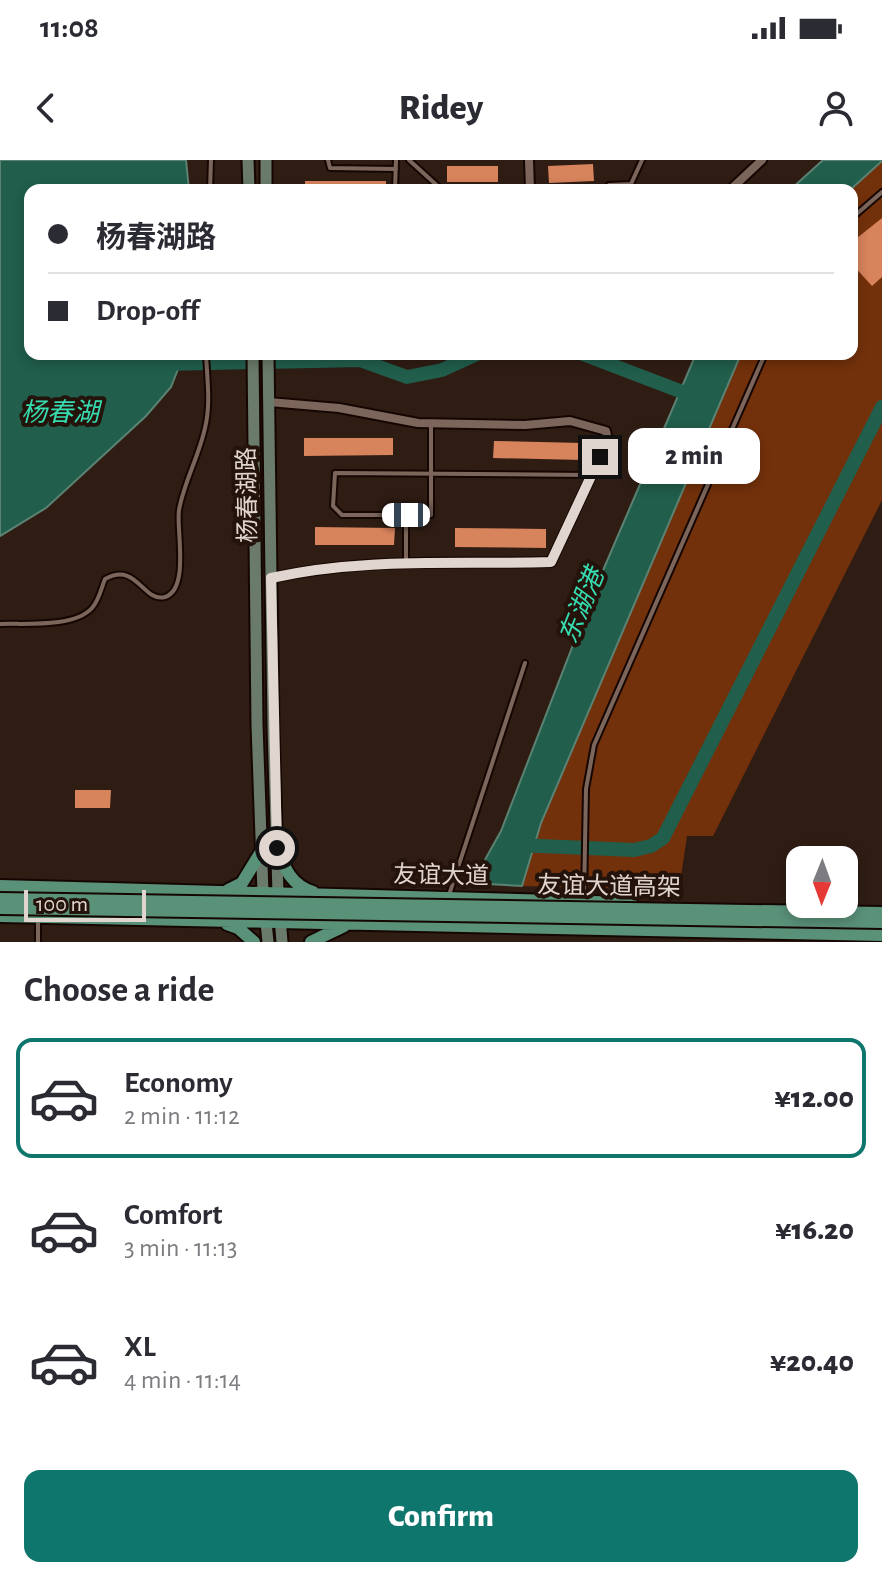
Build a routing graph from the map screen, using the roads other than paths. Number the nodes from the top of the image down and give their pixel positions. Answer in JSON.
{"nodes":[{"id":1,"x":211,"y":160,"type":"edge"},
{"id":2,"x":248,"y":160,"type":"edge"},
{"id":3,"x":266,"y":160,"type":"edge"},
{"id":4,"x":328,"y":160,"type":"edge"},
{"id":5,"x":396,"y":160,"type":"edge"},
{"id":6,"x":409,"y":160,"type":"edge"},
{"id":7,"x":529,"y":160,"type":"edge"},
{"id":8,"x":642,"y":160,"type":"edge"},
{"id":9,"x":762,"y":160,"type":"edge"},
{"id":10,"x":396,"y":169,"type":"junction"},
{"id":11,"x":210,"y":184,"type":"edge"},
{"id":12,"x":249,"y":184,"type":"edge"},
{"id":13,"x":266,"y":184,"type":"edge"},
{"id":14,"x":395,"y":184,"type":"edge"},
{"id":15,"x":435,"y":184,"type":"edge"},
{"id":16,"x":530,"y":184,"type":"edge"},
{"id":17,"x":631,"y":184,"type":"edge"},
{"id":18,"x":736,"y":184,"type":"edge"},
{"id":19,"x":882,"y":192,"type":"edge"},
{"id":20,"x":858,"y":213,"type":"edge"},
{"id":21,"x":206,"y":360,"type":"edge"},
{"id":22,"x":253,"y":360,"type":"edge"},
{"id":23,"x":268,"y":360,"type":"edge"},
{"id":24,"x":762,"y":360,"type":"edge"},
{"id":25,"x":269,"y":397,"type":"junction"},
{"id":26,"x":431,"y":423,"type":"junction"},
{"id":27,"x":431,"y":472,"type":"junction"},
{"id":28,"x":592,"y":475,"type":"junction"},
{"id":29,"x":406,"y":515,"type":"junction"},
{"id":30,"x":405,"y":563,"type":"junction"},
{"id":31,"x":271,"y":578,"type":"junction"},
{"id":32,"x":0,"y":624,"type":"edge"},
{"id":33,"x":525,"y":663,"type":"dead end"},
{"id":34,"x":277,"y":848,"type":"junction"},
{"id":35,"x":261,"y":852,"type":"junction"},
{"id":36,"x":0,"y":886,"type":"edge"},
{"id":37,"x":223,"y":891,"type":"junction"},
{"id":38,"x":263,"y":893,"type":"junction"},
{"id":39,"x":278,"y":893,"type":"junction"},
{"id":40,"x":360,"y":896,"type":"junction"},
{"id":41,"x":449,"y":898,"type":"junction"},
{"id":42,"x":0,"y":899,"type":"edge"},
{"id":43,"x":584,"y":902,"type":"junction"},
{"id":44,"x":0,"y":908,"type":"edge"},
{"id":45,"x":882,"y":910,"type":"edge"},
{"id":46,"x":0,"y":916,"type":"edge"},
{"id":47,"x":38,"y":917,"type":"junction"},
{"id":48,"x":217,"y":921,"type":"junction"},
{"id":49,"x":882,"y":922,"type":"edge"},
{"id":50,"x":265,"y":923,"type":"junction"},
{"id":51,"x":280,"y":923,"type":"junction"},
{"id":52,"x":349,"y":924,"type":"junction"},
{"id":53,"x":882,"y":935,"type":"edge"},
{"id":54,"x":38,"y":942,"type":"edge"},
{"id":55,"x":254,"y":942,"type":"edge"},
{"id":56,"x":268,"y":942,"type":"edge"},
{"id":57,"x":282,"y":942,"type":"edge"},
{"id":58,"x":311,"y":942,"type":"edge"}],
"edges":[{"from":1,"to":11,"type":"lane"},
{"from":2,"to":12,"type":"main road"},
{"from":3,"to":13,"type":"main road"},
{"from":4,"to":10,"type":"lane"},
{"from":5,"to":10,"type":"lane"},
{"from":6,"to":15,"type":"lane"},
{"from":7,"to":16,"type":"street"},
{"from":8,"to":17,"type":"lane"},
{"from":9,"to":18,"type":"street"},
{"from":10,"to":14,"type":"lane"},
{"from":19,"to":20,"type":"lane"},
{"from":21,"to":32,"type":"lane"},
{"from":22,"to":35,"type":"main road","name":"杨春湖路"},
{"from":23,"to":25,"type":"main road","name":"杨春湖路"},
{"from":24,"to":43,"type":"lane"},
{"from":25,"to":26,"type":"street"},
{"from":25,"to":31,"type":"main road","name":"杨春湖路"},
{"from":26,"to":27,"type":"lane"},
{"from":26,"to":28,"type":"street"},
{"from":27,"to":28,"type":"lane"},
{"from":27,"to":29,"type":"lane"},
{"from":27,"to":29,"type":"lane"},
{"from":28,"to":30,"type":"street"},
{"from":29,"to":30,"type":"lane"},
{"from":30,"to":31,"type":"street"},
{"from":31,"to":34,"type":"main road","name":"杨春湖路"},
{"from":33,"to":41,"type":"lane"},
{"from":34,"to":39,"type":"main road","name":"杨春湖路"},
{"from":34,"to":40,"type":"main road"},
{"from":35,"to":37,"type":"main road"},
{"from":35,"to":38,"type":"main road","name":"杨春湖路"},
{"from":36,"to":37,"type":"main road","name":"友谊大道"},
{"from":37,"to":38,"type":"main road","name":"友谊大道"},
{"from":38,"to":39,"type":"main road","name":"友谊大道"},
{"from":38,"to":50,"type":"main road","name":"杨春湖路"},
{"from":39,"to":40,"type":"main road","name":"友谊大道"},
{"from":39,"to":51,"type":"main road","name":"杨春湖路"},
{"from":40,"to":41,"type":"main road","name":"友谊大道"},
{"from":41,"to":43,"type":"main road","name":"友谊大道"},
{"from":42,"to":45,"type":"main road","name":"友谊大道高架","bridge":true},
{"from":43,"to":45,"type":"main road","name":"友谊大道"},
{"from":44,"to":49,"type":"main road","name":"友谊大道高架","bridge":true},
{"from":46,"to":47,"type":"main road","name":"友谊大道"},
{"from":47,"to":48,"type":"main road","name":"友谊大道"},
{"from":47,"to":54,"type":"lane"},
{"from":48,"to":50,"type":"main road","name":"友谊大道"},
{"from":48,"to":55,"type":"main road"},
{"from":50,"to":51,"type":"main road","name":"友谊大道"},
{"from":50,"to":56,"type":"main road","name":"杨春湖路"},
{"from":51,"to":52,"type":"main road","name":"友谊大道"},
{"from":51,"to":57,"type":"main road","name":"杨春湖路"},
{"from":52,"to":53,"type":"main road","name":"友谊大道"},
{"from":52,"to":58,"type":"main road"}]}
